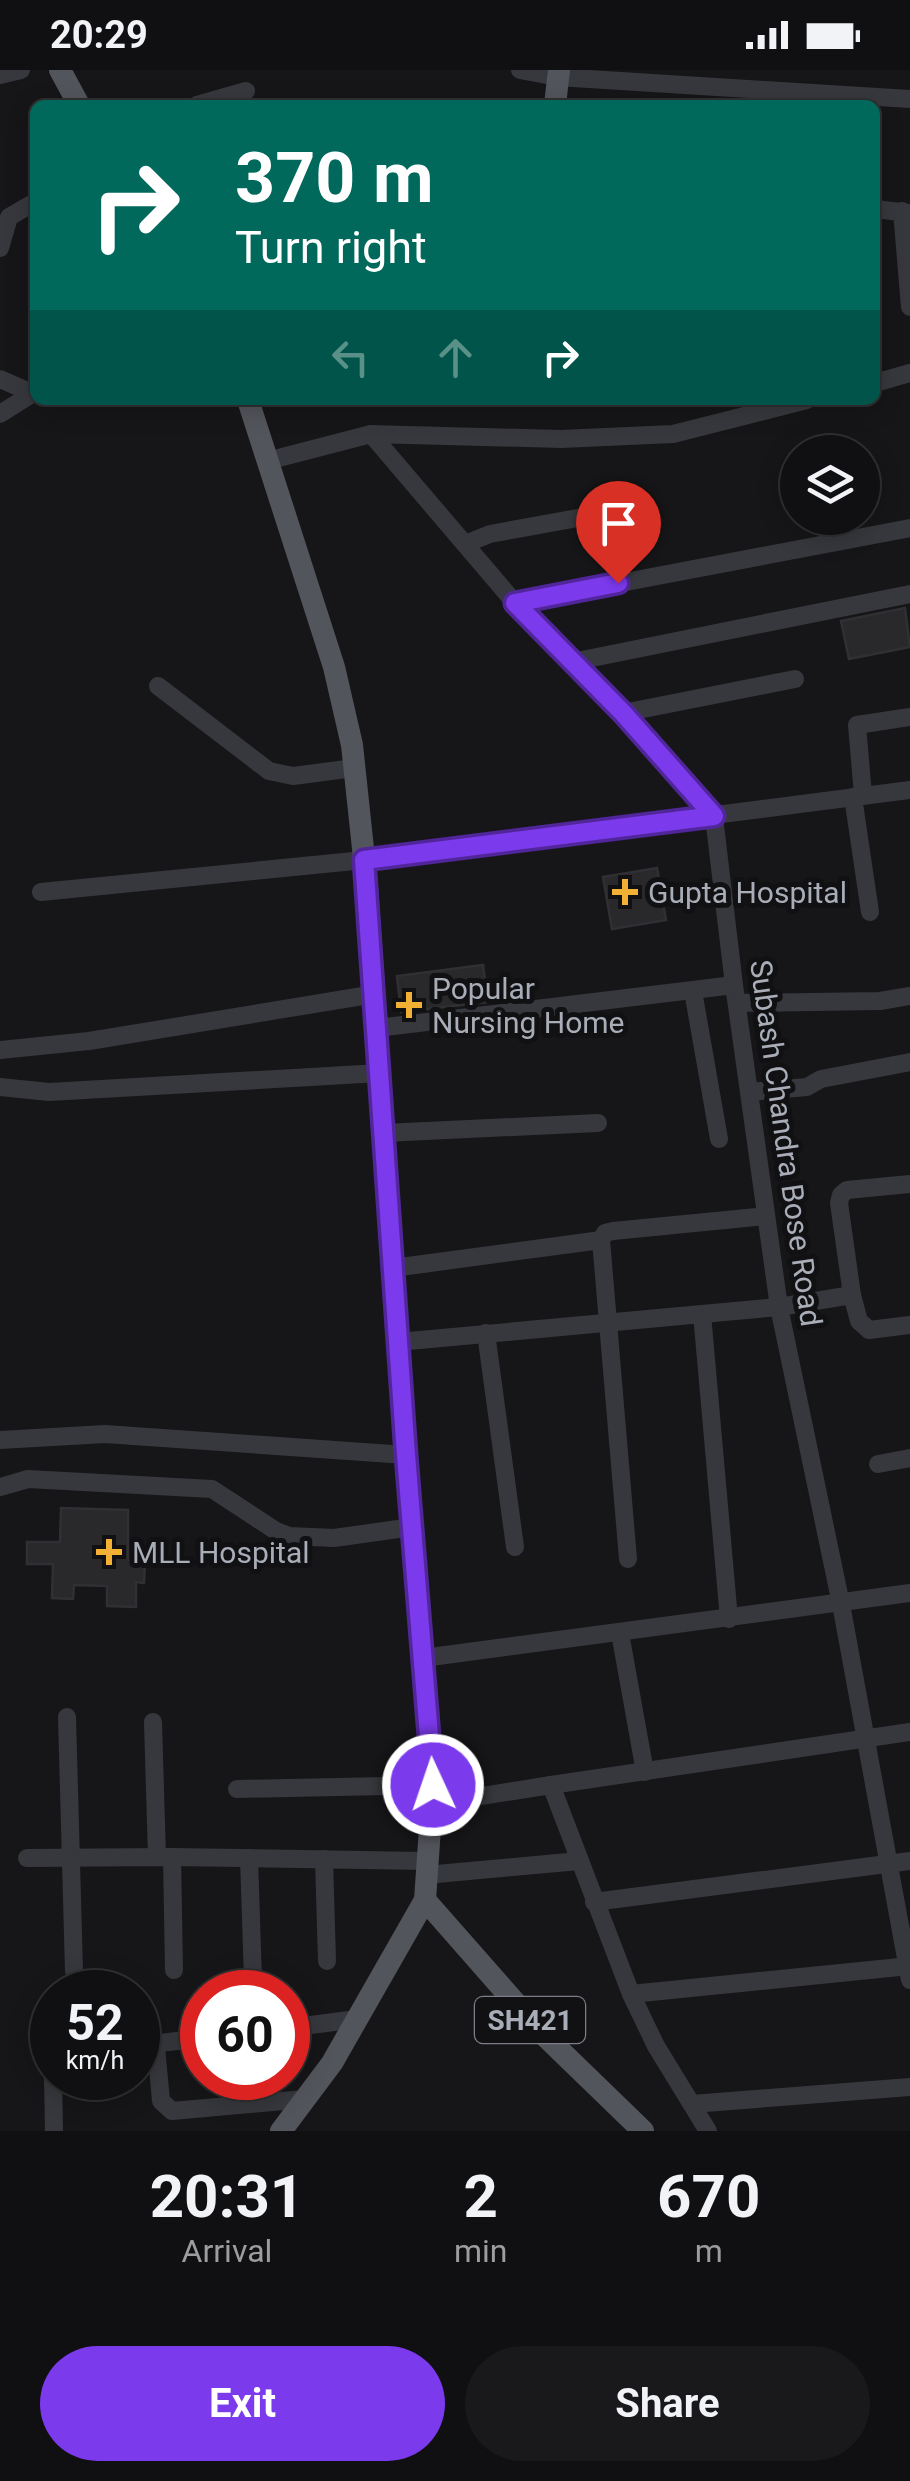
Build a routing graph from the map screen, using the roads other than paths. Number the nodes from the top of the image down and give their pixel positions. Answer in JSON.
{"nodes":[{"id":1,"x":21,"y":70,"type":"edge"},
{"id":2,"x":60,"y":70,"type":"edge"},
{"id":3,"x":520,"y":70,"type":"edge"},
{"id":4,"x":558,"y":74,"type":"edge"},
{"id":5,"x":0,"y":76,"type":"edge"},
{"id":6,"x":246,"y":91,"type":"dead end"},
{"id":7,"x":910,"y":99,"type":"edge"},
{"id":8,"x":76,"y":100,"type":"edge"},
{"id":9,"x":214,"y":100,"type":"edge"},
{"id":10,"x":555,"y":100,"type":"edge"},
{"id":11,"x":30,"y":205,"type":"edge"},
{"id":12,"x":880,"y":209,"type":"edge"},
{"id":13,"x":906,"y":212,"type":"edge"},
{"id":14,"x":0,"y":248,"type":"edge"},
{"id":15,"x":910,"y":306,"type":"edge"},
{"id":16,"x":910,"y":374,"type":"edge"},
{"id":17,"x":0,"y":379,"type":"edge"},
{"id":18,"x":880,"y":381,"type":"edge"},
{"id":19,"x":30,"y":391,"type":"edge"},
{"id":20,"x":30,"y":395,"type":"edge"},
{"id":21,"x":250,"y":405,"type":"edge"},
{"id":22,"x":787,"y":405,"type":"edge"},
{"id":23,"x":0,"y":414,"type":"edge"},
{"id":24,"x":371,"y":434,"type":"junction"},
{"id":25,"x":267,"y":461,"type":"junction"},
{"id":26,"x":633,"y":508,"type":"dead end"},
{"id":27,"x":910,"y":528,"type":"edge"},
{"id":28,"x":465,"y":544,"type":"junction"},
{"id":29,"x":910,"y":594,"type":"edge"},
{"id":30,"x":515,"y":603,"type":"junction"},
{"id":31,"x":572,"y":662,"type":"junction"},
{"id":32,"x":796,"y":678,"type":"dead end"},
{"id":33,"x":158,"y":686,"type":"dead end"},
{"id":34,"x":623,"y":713,"type":"junction"},
{"id":35,"x":910,"y":718,"type":"edge"},
{"id":36,"x":354,"y":768,"type":"junction"},
{"id":37,"x":910,"y":790,"type":"edge"},
{"id":38,"x":858,"y":796,"type":"junction"},
{"id":39,"x":714,"y":816,"type":"junction"},
{"id":40,"x":364,"y":860,"type":"junction"},
{"id":41,"x":41,"y":892,"type":"dead end"},
{"id":42,"x":870,"y":912,"type":"dead end"},
{"id":43,"x":693,"y":990,"type":"junction"},
{"id":44,"x":374,"y":994,"type":"junction"},
{"id":45,"x":736,"y":994,"type":"junction"},
{"id":46,"x":910,"y":996,"type":"edge"},
{"id":47,"x":377,"y":1028,"type":"junction"},
{"id":48,"x":0,"y":1050,"type":"edge"},
{"id":49,"x":910,"y":1062,"type":"edge"},
{"id":50,"x":380,"y":1073,"type":"junction"},
{"id":51,"x":0,"y":1087,"type":"edge"},
{"id":52,"x":749,"y":1092,"type":"junction"},
{"id":53,"x":598,"y":1123,"type":"dead end"},
{"id":54,"x":384,"y":1133,"type":"junction"},
{"id":55,"x":718,"y":1139,"type":"dead end"},
{"id":56,"x":910,"y":1184,"type":"edge"},
{"id":57,"x":766,"y":1216,"type":"junction"},
{"id":58,"x":601,"y":1240,"type":"junction"},
{"id":59,"x":393,"y":1268,"type":"junction"},
{"id":60,"x":852,"y":1296,"type":"junction"},
{"id":61,"x":780,"y":1308,"type":"junction"},
{"id":62,"x":702,"y":1314,"type":"junction"},
{"id":63,"x":606,"y":1324,"type":"junction"},
{"id":64,"x":910,"y":1326,"type":"edge"},
{"id":65,"x":486,"y":1333,"type":"junction"},
{"id":66,"x":398,"y":1342,"type":"junction"},
{"id":67,"x":0,"y":1440,"type":"edge"},
{"id":68,"x":406,"y":1455,"type":"junction"},
{"id":69,"x":910,"y":1458,"type":"edge"},
{"id":70,"x":878,"y":1464,"type":"dead end"},
{"id":71,"x":0,"y":1487,"type":"edge"},
{"id":72,"x":412,"y":1527,"type":"junction"},
{"id":73,"x":515,"y":1547,"type":"dead end"},
{"id":74,"x":628,"y":1560,"type":"dead end"},
{"id":75,"x":910,"y":1593,"type":"edge"},
{"id":76,"x":841,"y":1604,"type":"junction"},
{"id":77,"x":729,"y":1619,"type":"junction"},
{"id":78,"x":620,"y":1633,"type":"junction"},
{"id":79,"x":424,"y":1658,"type":"junction"},
{"id":80,"x":67,"y":1717,"type":"dead end"},
{"id":81,"x":152,"y":1722,"type":"dead end"},
{"id":82,"x":910,"y":1732,"type":"edge"},
{"id":83,"x":864,"y":1739,"type":"junction"},
{"id":84,"x":645,"y":1772,"type":"junction"},
{"id":85,"x":552,"y":1785,"type":"junction"},
{"id":86,"x":236,"y":1789,"type":"dead end"},
{"id":87,"x":432,"y":1794,"type":"junction"},
{"id":88,"x":164,"y":1856,"type":"junction"},
{"id":89,"x":27,"y":1858,"type":"dead end"},
{"id":90,"x":70,"y":1858,"type":"junction"},
{"id":91,"x":249,"y":1858,"type":"junction"},
{"id":92,"x":324,"y":1859,"type":"junction"},
{"id":93,"x":579,"y":1861,"type":"junction"},
{"id":94,"x":910,"y":1861,"type":"edge"},
{"id":95,"x":887,"y":1865,"type":"junction"},
{"id":96,"x":426,"y":1868,"type":"junction"},
{"id":97,"x":425,"y":1900,"type":"junction"},
{"id":98,"x":594,"y":1902,"type":"junction"},
{"id":99,"x":326,"y":1960,"type":"dead end"},
{"id":100,"x":74,"y":1970,"type":"dead end"},
{"id":101,"x":174,"y":1970,"type":"dead end"},
{"id":102,"x":253,"y":1970,"type":"edge"},
{"id":103,"x":909,"y":1971,"type":"edge"},
{"id":104,"x":631,"y":1994,"type":"junction"},
{"id":105,"x":357,"y":2020,"type":"junction"},
{"id":106,"x":310,"y":2025,"type":"edge"},
{"id":107,"x":180,"y":2041,"type":"edge"},
{"id":108,"x":910,"y":2088,"type":"edge"},
{"id":109,"x":310,"y":2092,"type":"edge"},
{"id":110,"x":53,"y":2100,"type":"edge"},
{"id":111,"x":293,"y":2100,"type":"edge"},
{"id":112,"x":304,"y":2100,"type":"edge"},
{"id":113,"x":692,"y":2104,"type":"junction"},
{"id":114,"x":54,"y":2131,"type":"edge"},
{"id":115,"x":282,"y":2131,"type":"edge"},
{"id":116,"x":643,"y":2131,"type":"edge"},
{"id":117,"x":708,"y":2131,"type":"edge"}],
"edges":[{"from":1,"to":5,"type":"street"},
{"from":2,"to":8,"type":"main road"},
{"from":3,"to":4,"type":"street"},
{"from":4,"to":7,"type":"street"},
{"from":4,"to":10,"type":"main road"},
{"from":6,"to":9,"type":"street"},
{"from":11,"to":14,"type":"street"},
{"from":12,"to":13,"type":"street"},
{"from":13,"to":15,"type":"street"},
{"from":16,"to":18,"type":"street"},
{"from":17,"to":19,"type":"street"},
{"from":20,"to":23,"type":"street"},
{"from":21,"to":25,"type":"main road"},
{"from":22,"to":24,"type":"street"},
{"from":24,"to":25,"type":"street"},
{"from":24,"to":28,"type":"street"},
{"from":25,"to":36,"type":"main road"},
{"from":26,"to":28,"type":"street"},
{"from":27,"to":30,"type":"street"},
{"from":28,"to":30,"type":"street"},
{"from":29,"to":31,"type":"street"},
{"from":30,"to":31,"type":"street"},
{"from":31,"to":34,"type":"street"},
{"from":32,"to":34,"type":"street"},
{"from":33,"to":36,"type":"street"},
{"from":34,"to":39,"type":"street"},
{"from":35,"to":38,"type":"street"},
{"from":36,"to":40,"type":"main road"},
{"from":37,"to":38,"type":"street"},
{"from":38,"to":39,"type":"street"},
{"from":38,"to":42,"type":"street"},
{"from":39,"to":40,"type":"street"},
{"from":39,"to":45,"type":"street","name":"Subash Chandra Bose Road"},
{"from":40,"to":41,"type":"street"},
{"from":40,"to":44,"type":"main road"},
{"from":43,"to":45,"type":"street"},
{"from":43,"to":47,"type":"street"},
{"from":43,"to":55,"type":"street"},
{"from":44,"to":47,"type":"main road"},
{"from":44,"to":48,"type":"street"},
{"from":45,"to":46,"type":"street"},
{"from":45,"to":52,"type":"street","name":"Subash Chandra Bose Road"},
{"from":47,"to":50,"type":"main road"},
{"from":49,"to":52,"type":"street"},
{"from":50,"to":51,"type":"street"},
{"from":50,"to":54,"type":"main road"},
{"from":52,"to":57,"type":"street","name":"Subash Chandra Bose Road"},
{"from":53,"to":54,"type":"street"},
{"from":54,"to":59,"type":"main road"},
{"from":56,"to":60,"type":"street"},
{"from":57,"to":58,"type":"street"},
{"from":57,"to":61,"type":"street","name":"Subash Chandra Bose Road"},
{"from":58,"to":59,"type":"street"},
{"from":58,"to":63,"type":"street"},
{"from":59,"to":66,"type":"main road"},
{"from":60,"to":61,"type":"street"},
{"from":60,"to":64,"type":"street"},
{"from":61,"to":62,"type":"street"},
{"from":61,"to":76,"type":"street","name":"Subash Chandra Bose Road"},
{"from":62,"to":63,"type":"street"},
{"from":62,"to":77,"type":"street"},
{"from":63,"to":65,"type":"street"},
{"from":63,"to":74,"type":"street"},
{"from":65,"to":66,"type":"street"},
{"from":65,"to":73,"type":"street"},
{"from":66,"to":68,"type":"main road"},
{"from":67,"to":68,"type":"street"},
{"from":68,"to":72,"type":"main road"},
{"from":69,"to":70,"type":"street"},
{"from":71,"to":72,"type":"street"},
{"from":72,"to":79,"type":"main road"},
{"from":75,"to":76,"type":"street"},
{"from":76,"to":77,"type":"street"},
{"from":76,"to":83,"type":"street","name":"Subash Chandra Bose Road"},
{"from":77,"to":78,"type":"street"},
{"from":78,"to":79,"type":"street"},
{"from":78,"to":84,"type":"street"},
{"from":79,"to":87,"type":"main road"},
{"from":80,"to":90,"type":"street"},
{"from":81,"to":88,"type":"street"},
{"from":82,"to":83,"type":"street"},
{"from":83,"to":84,"type":"street"},
{"from":83,"to":95,"type":"street","name":"Subash Chandra Bose Road"},
{"from":84,"to":85,"type":"street"},
{"from":85,"to":87,"type":"street"},
{"from":85,"to":93,"type":"street"},
{"from":86,"to":87,"type":"street"},
{"from":87,"to":96,"type":"main road"},
{"from":88,"to":90,"type":"street"},
{"from":88,"to":91,"type":"street"},
{"from":88,"to":101,"type":"street"},
{"from":89,"to":90,"type":"street"},
{"from":90,"to":100,"type":"street"},
{"from":91,"to":92,"type":"street"},
{"from":91,"to":102,"type":"street"},
{"from":92,"to":96,"type":"street"},
{"from":92,"to":99,"type":"street"},
{"from":93,"to":96,"type":"street"},
{"from":93,"to":98,"type":"street"},
{"from":94,"to":95,"type":"street"},
{"from":95,"to":98,"type":"street"},
{"from":95,"to":103,"type":"street","name":"Subash Chandra Bose Road"},
{"from":96,"to":97,"type":"main road"},
{"from":97,"to":105,"type":"main road"},
{"from":97,"to":116,"type":"main road","number":"SH421"},
{"from":98,"to":104,"type":"street"},
{"from":103,"to":104,"type":"street"},
{"from":104,"to":113,"type":"street"},
{"from":105,"to":106,"type":"street"},
{"from":105,"to":109,"type":"main road"},
{"from":107,"to":111,"type":"street"},
{"from":108,"to":113,"type":"street"},
{"from":110,"to":114,"type":"street"},
{"from":112,"to":115,"type":"main road"},
{"from":113,"to":117,"type":"street"}]}
